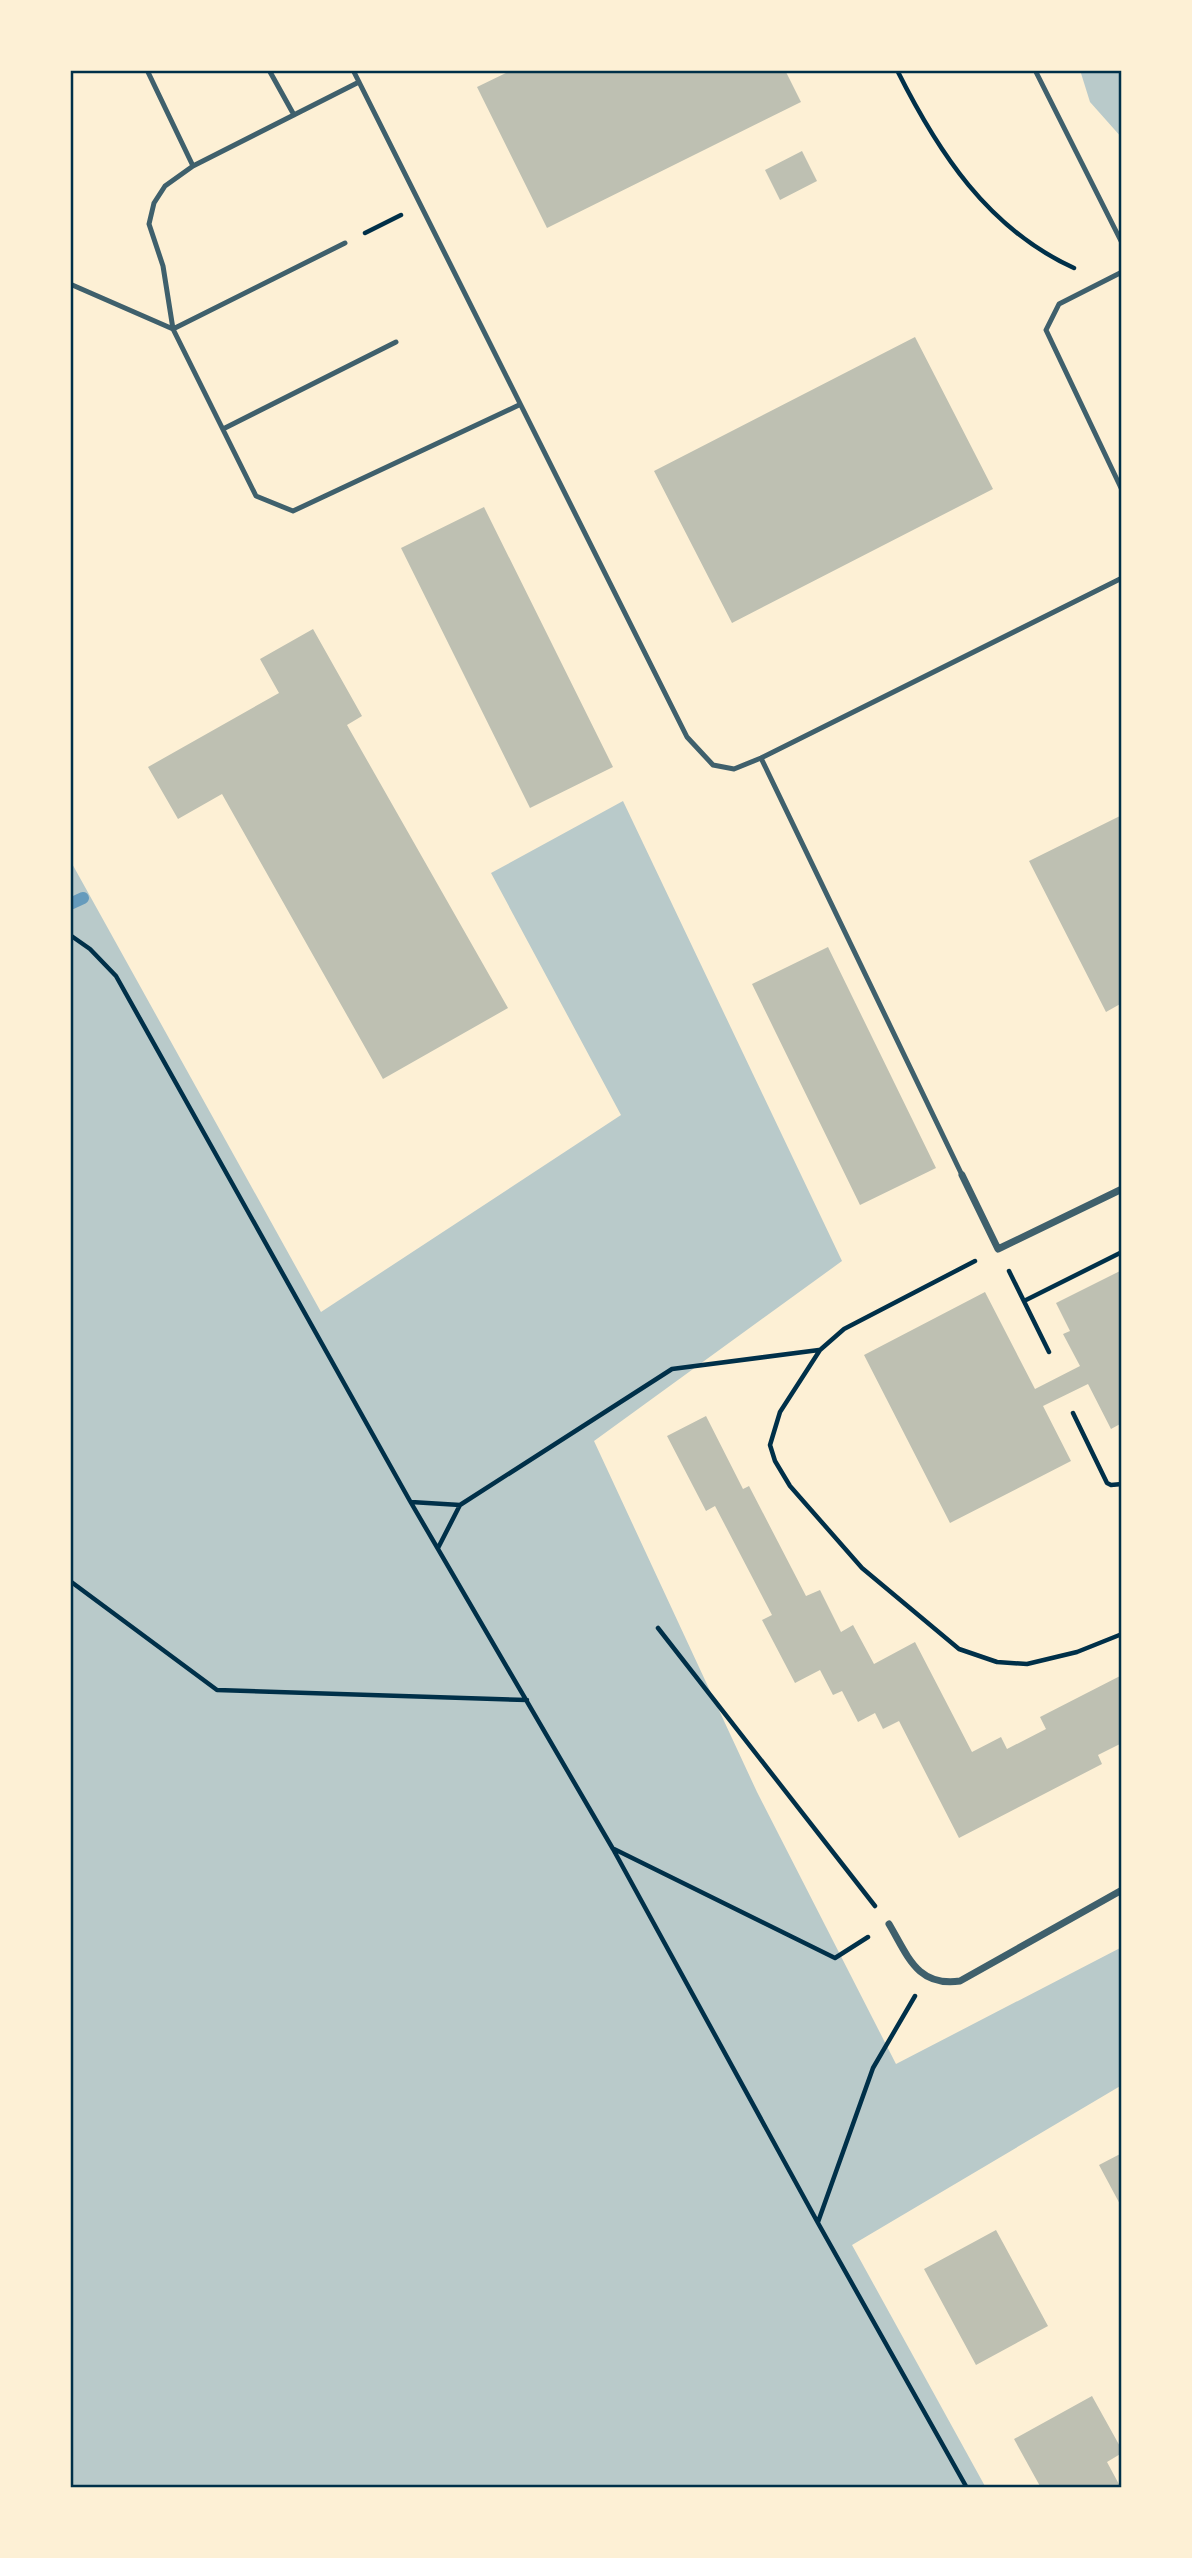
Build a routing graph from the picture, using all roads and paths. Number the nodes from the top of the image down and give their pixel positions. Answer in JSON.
{"nodes":[{"id":1,"x":147,"y":70,"type":"edge"},
{"id":2,"x":270,"y":70,"type":"edge"},
{"id":3,"x":354,"y":70,"type":"edge"},
{"id":4,"x":897,"y":70,"type":"edge"},
{"id":5,"x":1035,"y":70,"type":"edge"},
{"id":6,"x":359,"y":82,"type":"junction"},
{"id":7,"x":294,"y":115,"type":"junction"},
{"id":8,"x":193,"y":166,"type":"junction"},
{"id":9,"x":420,"y":206,"type":"junction"},
{"id":10,"x":345,"y":243,"type":"joint"},
{"id":11,"x":1122,"y":243,"type":"edge"},
{"id":12,"x":1081,"y":271,"type":"dead end"},
{"id":13,"x":1122,"y":272,"type":"edge"},
{"id":14,"x":70,"y":284,"type":"edge"},
{"id":15,"x":173,"y":329,"type":"junction"},
{"id":16,"x":396,"y":342,"type":"dead end"},
{"id":17,"x":519,"y":405,"type":"junction"},
{"id":18,"x":223,"y":429,"type":"junction"},
{"id":19,"x":1122,"y":489,"type":"edge"},
{"id":20,"x":1122,"y":578,"type":"edge"},
{"id":21,"x":761,"y":758,"type":"junction"},
{"id":22,"x":70,"y":935,"type":"edge"},
{"id":23,"x":962,"y":1175,"type":"joint"},
{"id":24,"x":1122,"y":1189,"type":"edge"},
{"id":25,"x":998,"y":1249,"type":"junction"},
{"id":26,"x":1122,"y":1252,"type":"edge"},
{"id":27,"x":1024,"y":1301,"type":"junction"},
{"id":28,"x":820,"y":1350,"type":"junction"},
{"id":29,"x":1049,"y":1352,"type":"dead end"},
{"id":30,"x":1073,"y":1413,"type":"dead end"},
{"id":31,"x":1122,"y":1484,"type":"edge"},
{"id":32,"x":410,"y":1502,"type":"junction"},
{"id":33,"x":460,"y":1506,"type":"junction"},
{"id":34,"x":438,"y":1549,"type":"junction"},
{"id":35,"x":70,"y":1581,"type":"edge"},
{"id":36,"x":658,"y":1628,"type":"dead end"},
{"id":37,"x":1122,"y":1634,"type":"edge"},
{"id":38,"x":527,"y":1700,"type":"junction"},
{"id":39,"x":613,"y":1849,"type":"junction"},
{"id":40,"x":1122,"y":1890,"type":"edge"},
{"id":41,"x":889,"y":1924,"type":"junction"},
{"id":42,"x":926,"y":1976,"type":"junction"},
{"id":43,"x":818,"y":2223,"type":"junction"},
{"id":44,"x":967,"y":2488,"type":"edge"}],
"edges":[{"from":1,"to":8,"type":"lane"},
{"from":2,"to":7,"type":"lane"},
{"from":3,"to":6,"type":"lane"},
{"from":4,"to":12,"type":"path"},
{"from":5,"to":11,"type":"lane"},
{"from":6,"to":7,"type":"lane"},
{"from":6,"to":9,"type":"lane"},
{"from":7,"to":8,"type":"lane"},
{"from":8,"to":15,"type":"lane"},
{"from":9,"to":10,"type":"path"},
{"from":9,"to":17,"type":"lane"},
{"from":10,"to":15,"type":"lane"},
{"from":13,"to":19,"type":"lane"},
{"from":14,"to":15,"type":"lane"},
{"from":15,"to":18,"type":"lane"},
{"from":16,"to":18,"type":"lane"},
{"from":17,"to":18,"type":"lane"},
{"from":17,"to":21,"type":"lane"},
{"from":20,"to":21,"type":"lane"},
{"from":21,"to":23,"type":"lane"},
{"from":22,"to":32,"type":"path"},
{"from":23,"to":25,"type":"street"},
{"from":24,"to":25,"type":"street"},
{"from":25,"to":27,"type":"path"},
{"from":25,"to":28,"type":"path"},
{"from":26,"to":27,"type":"path"},
{"from":27,"to":29,"type":"path"},
{"from":28,"to":33,"type":"path"},
{"from":28,"to":37,"type":"path"},
{"from":30,"to":31,"type":"path"},
{"from":32,"to":33,"type":"path"},
{"from":32,"to":34,"type":"path"},
{"from":33,"to":34,"type":"path"},
{"from":34,"to":38,"type":"path"},
{"from":35,"to":38,"type":"path"},
{"from":36,"to":41,"type":"path"},
{"from":38,"to":39,"type":"path"},
{"from":39,"to":41,"type":"path"},
{"from":39,"to":43,"type":"path"},
{"from":40,"to":42,"type":"street"},
{"from":41,"to":42,"type":"street"},
{"from":42,"to":43,"type":"path"},
{"from":43,"to":44,"type":"path"}]}
